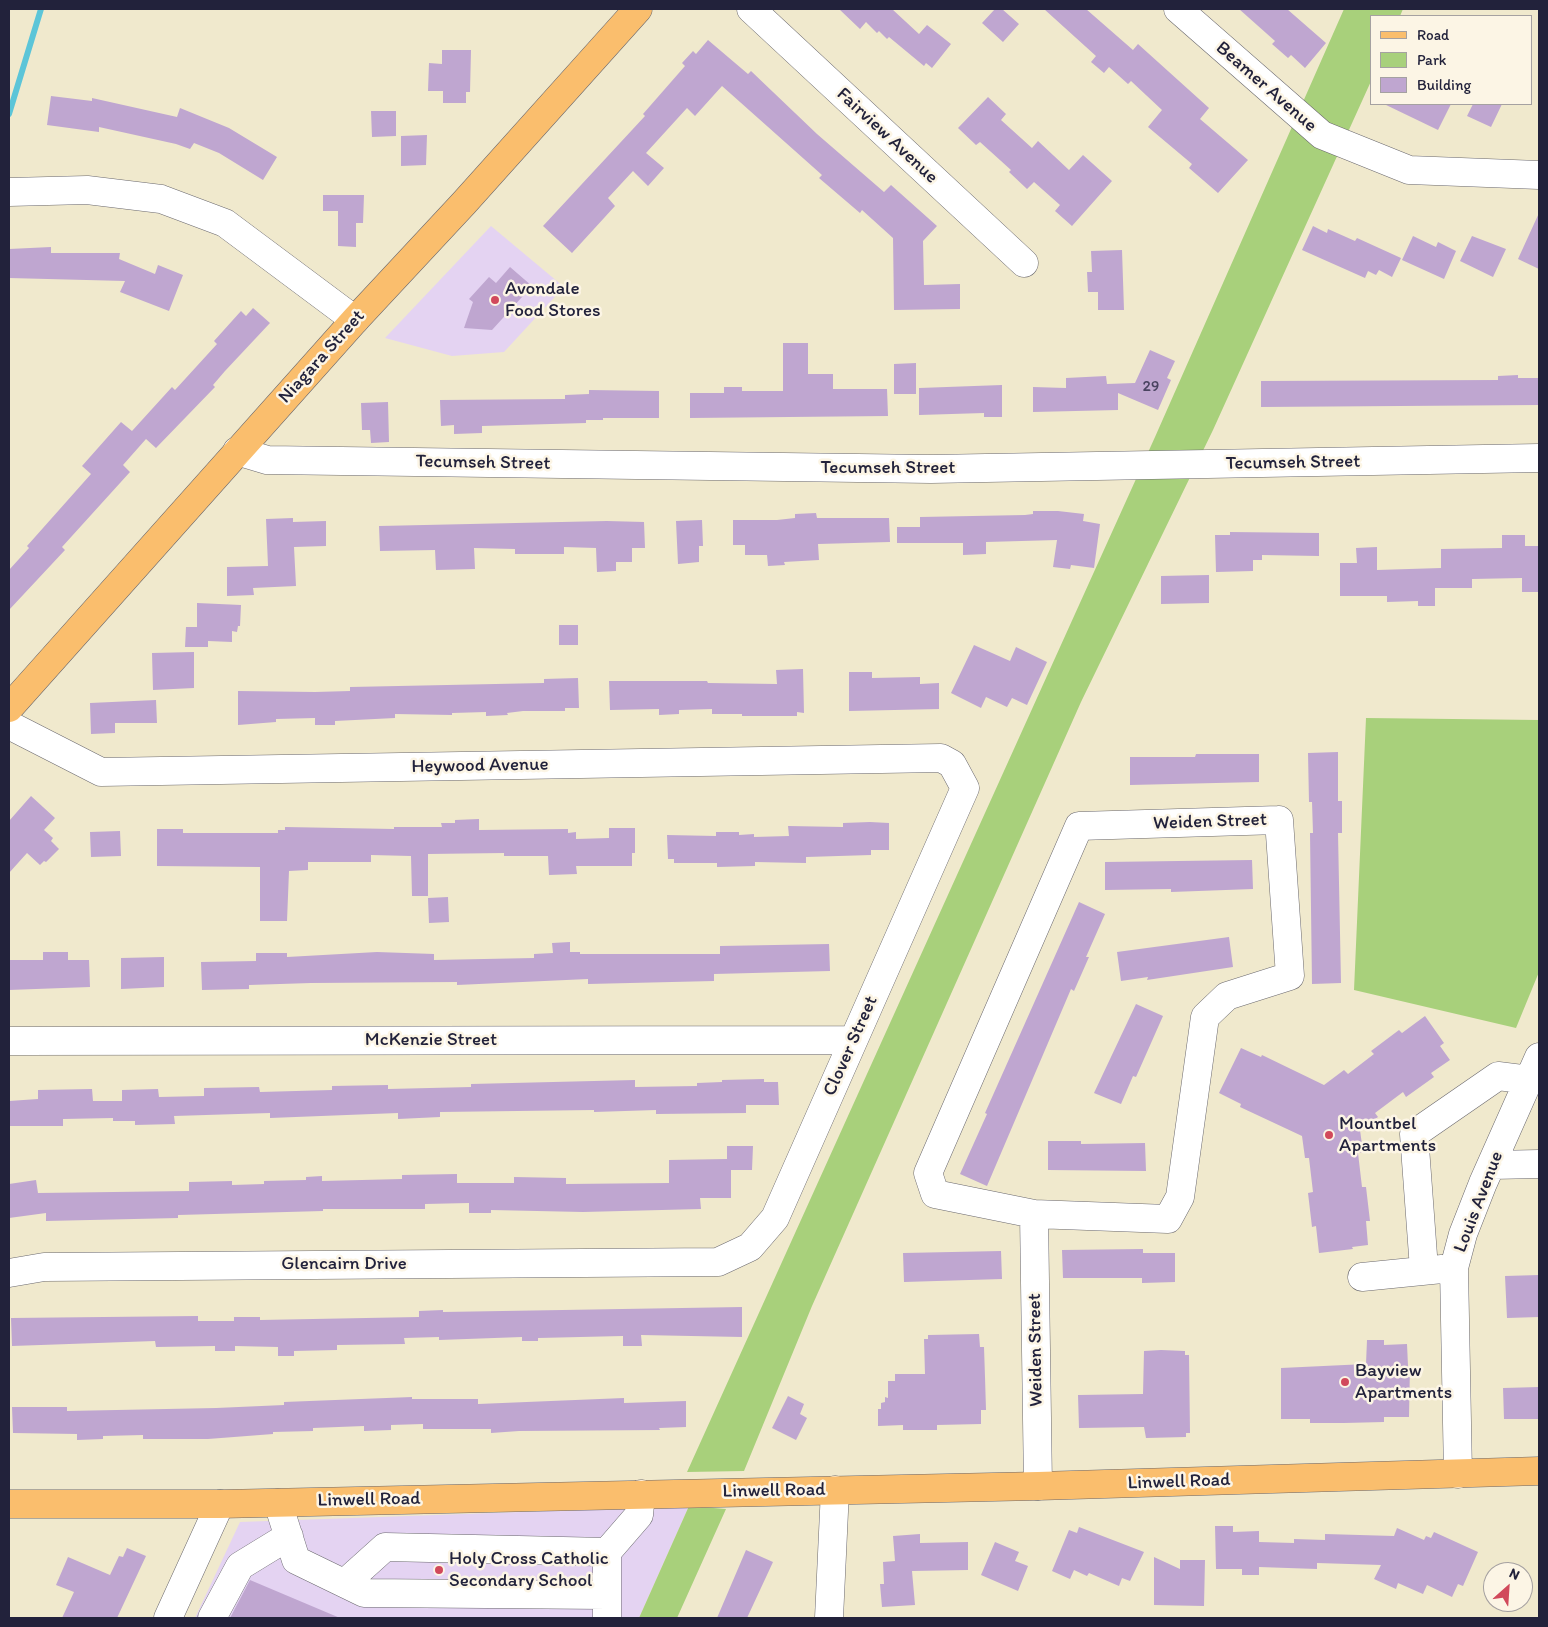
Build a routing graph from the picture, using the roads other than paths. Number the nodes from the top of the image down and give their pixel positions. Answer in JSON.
{"nodes":[{"id":1,"x":638,"y":9,"type":"edge"},
{"id":2,"x":751,"y":9,"type":"edge"},
{"id":3,"x":1178,"y":9,"type":"edge"},
{"id":4,"x":1536,"y":168,"type":"edge"},
{"id":5,"x":9,"y":192,"type":"edge"},
{"id":6,"x":1024,"y":263,"type":"dead end"},
{"id":7,"x":355,"y":320,"type":"junction"},
{"id":8,"x":237,"y":451,"type":"junction"},
{"id":9,"x":1539,"y":458,"type":"edge"},
{"id":10,"x":9,"y":708,"type":"edge"},
{"id":11,"x":9,"y":725,"type":"edge"},
{"id":12,"x":957,"y":773,"type":"joint"},
{"id":13,"x":853,"y":1040,"type":"junction"},
{"id":14,"x":9,"y":1041,"type":"edge"},
{"id":15,"x":1534,"y":1069,"type":"edge"},
{"id":16,"x":1539,"y":1164,"type":"edge"},
{"id":17,"x":1492,"y":1165,"type":"junction"},
{"id":18,"x":1034,"y":1214,"type":"junction"},
{"id":19,"x":680,"y":1262,"type":"joint"},
{"id":20,"x":1454,"y":1268,"type":"junction"},
{"id":21,"x":1424,"y":1269,"type":"junction"},
{"id":22,"x":9,"y":1273,"type":"edge"},
{"id":23,"x":1362,"y":1277,"type":"dead end"},
{"id":24,"x":1539,"y":1471,"type":"edge"},
{"id":25,"x":1458,"y":1474,"type":"junction"},
{"id":26,"x":1038,"y":1486,"type":"junction"},
{"id":27,"x":836,"y":1490,"type":"junction"},
{"id":28,"x":641,"y":1494,"type":"junction"},
{"id":29,"x":278,"y":1502,"type":"junction"},
{"id":30,"x":9,"y":1504,"type":"edge"},
{"id":31,"x":220,"y":1504,"type":"junction"},
{"id":32,"x":289,"y":1536,"type":"junction"},
{"id":33,"x":607,"y":1552,"type":"junction"},
{"id":34,"x":344,"y":1583,"type":"junction"},
{"id":35,"x":606,"y":1607,"type":"edge"},
{"id":36,"x":171,"y":1612,"type":"edge"},
{"id":37,"x":202,"y":1618,"type":"edge"},
{"id":38,"x":212,"y":1618,"type":"edge"},
{"id":39,"x":830,"y":1618,"type":"edge"}],
"edges":[{"from":1,"to":7,"type":"main road","name":"Niagara Street"},
{"from":2,"to":6,"type":"street","name":"Fairview Avenue"},
{"from":3,"to":4,"type":"street","name":"Beamer Avenue"},
{"from":5,"to":7,"type":"street"},
{"from":7,"to":8,"type":"main road","name":"Niagara Street"},
{"from":8,"to":9,"type":"street","name":"Tecumseh Street"},
{"from":8,"to":10,"type":"main road","name":"Niagara Street"},
{"from":11,"to":12,"type":"street","name":"Heywood Avenue"},
{"from":12,"to":13,"type":"street","name":"Clover Street"},
{"from":13,"to":14,"type":"street","name":"McKenzie Street"},
{"from":13,"to":19,"type":"street","name":"Clover Street"},
{"from":15,"to":17,"type":"street","name":"Louis Avenue"},
{"from":15,"to":21,"type":"street"},
{"from":16,"to":17,"type":"street"},
{"from":17,"to":20,"type":"street","name":"Louis Avenue"},
{"from":18,"to":18,"type":"street","name":"Weiden Street"},
{"from":18,"to":26,"type":"street","name":"Weiden Street"},
{"from":19,"to":22,"type":"street","name":"Glencairn Drive"},
{"from":20,"to":21,"type":"street"},
{"from":20,"to":25,"type":"street","name":"Louis Avenue"},
{"from":21,"to":23,"type":"street"},
{"from":24,"to":25,"type":"main road","name":"Linwell Road"},
{"from":25,"to":26,"type":"main road","name":"Linwell Road"},
{"from":26,"to":27,"type":"main road","name":"Linwell Road"},
{"from":27,"to":28,"type":"main road","name":"Linwell Road"},
{"from":27,"to":39,"type":"street"},
{"from":28,"to":29,"type":"main road","name":"Linwell Road"},
{"from":28,"to":33,"type":"street"},
{"from":29,"to":31,"type":"main road","name":"Linwell Road"},
{"from":29,"to":32,"type":"street"},
{"from":30,"to":31,"type":"main road","name":"Linwell Road"},
{"from":31,"to":36,"type":"street"},
{"from":32,"to":34,"type":"street"},
{"from":32,"to":38,"type":"street"},
{"from":33,"to":34,"type":"street"},
{"from":33,"to":35,"type":"street"},
{"from":34,"to":35,"type":"street"},
{"from":36,"to":37,"type":"street"}]}
